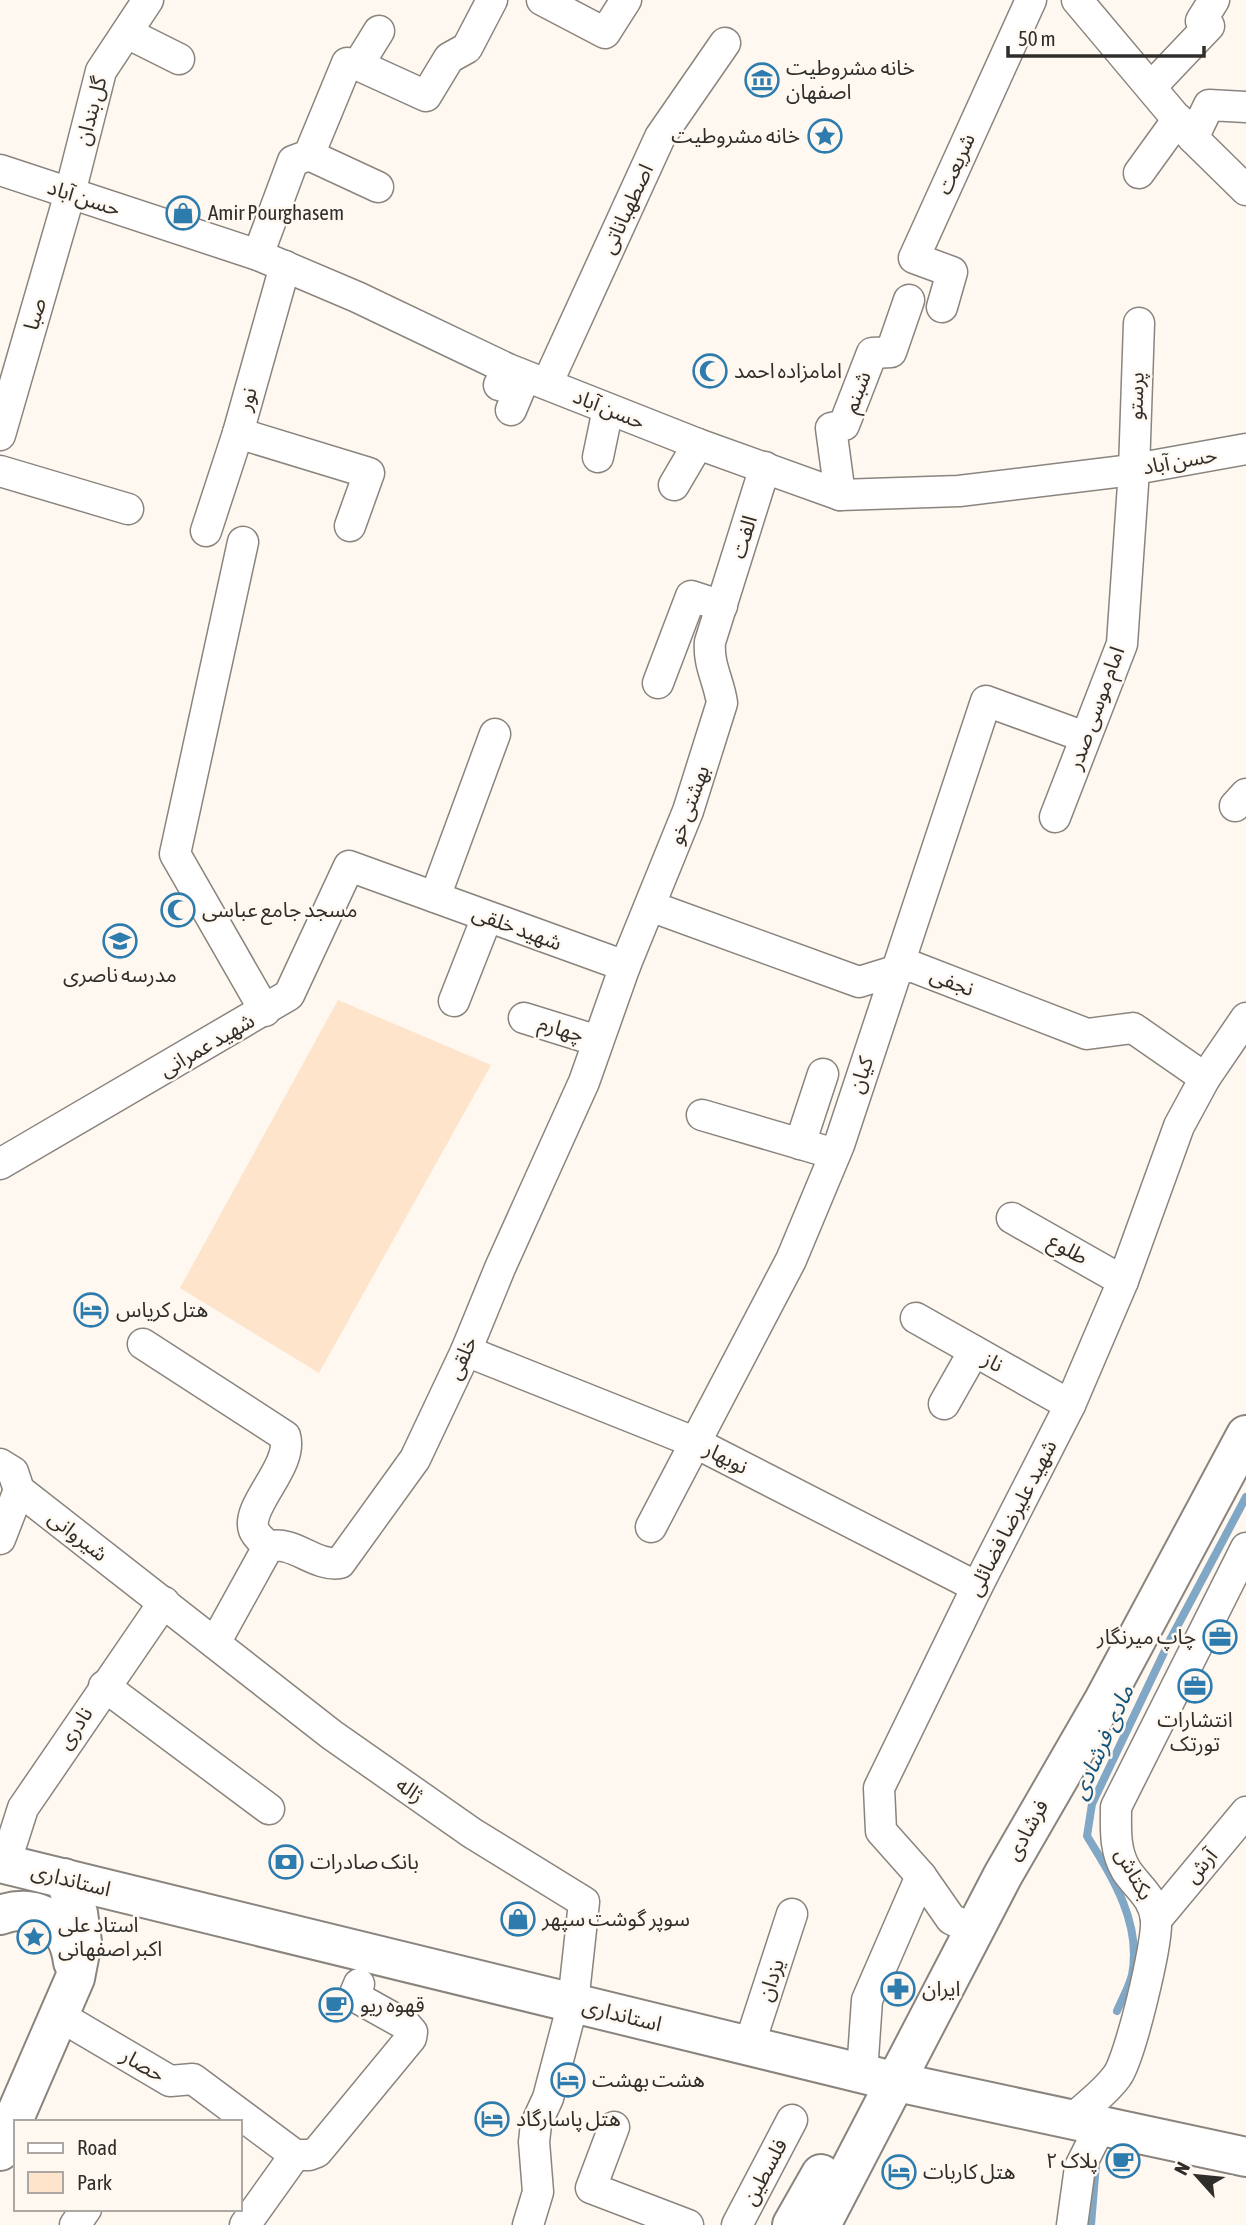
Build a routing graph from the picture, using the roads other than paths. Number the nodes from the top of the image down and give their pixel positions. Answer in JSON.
{"nodes":[{"id":1,"x":148,"y":0,"type":"edge"},
{"id":2,"x":492,"y":0,"type":"edge"},
{"id":3,"x":542,"y":0,"type":"edge"},
{"id":4,"x":625,"y":0,"type":"edge"},
{"id":5,"x":1031,"y":0,"type":"edge"},
{"id":6,"x":1077,"y":0,"type":"edge"},
{"id":7,"x":1214,"y":0,"type":"edge"},
{"id":8,"x":379,"y":31,"type":"dead end"},
{"id":9,"x":127,"y":33,"type":"junction"},
{"id":10,"x":725,"y":43,"type":"dead end"},
{"id":11,"x":180,"y":59,"type":"dead end"},
{"id":12,"x":358,"y":65,"type":"junction"},
{"id":13,"x":1151,"y":87,"type":"junction"},
{"id":14,"x":1246,"y":107,"type":"edge"},
{"id":15,"x":1186,"y":128,"type":"junction"},
{"id":16,"x":309,"y":155,"type":"junction"},
{"id":17,"x":0,"y":170,"type":"edge"},
{"id":18,"x":1139,"y":173,"type":"dead end"},
{"id":19,"x":378,"y":187,"type":"dead end"},
{"id":20,"x":1246,"y":190,"type":"edge"},
{"id":21,"x":70,"y":193,"type":"junction"},
{"id":22,"x":271,"y":260,"type":"junction"},
{"id":23,"x":909,"y":300,"type":"dead end"},
{"id":24,"x":942,"y":307,"type":"dead end"},
{"id":25,"x":1139,"y":323,"type":"dead end"},
{"id":26,"x":508,"y":369,"type":"junction"},
{"id":27,"x":547,"y":384,"type":"junction"},
{"id":28,"x":608,"y":408,"type":"junction"},
{"id":29,"x":511,"y":410,"type":"dead end"},
{"id":30,"x":238,"y":433,"type":"junction"},
{"id":31,"x":0,"y":435,"type":"edge"},
{"id":32,"x":698,"y":444,"type":"junction"},
{"id":33,"x":1246,"y":449,"type":"edge"},
{"id":34,"x":598,"y":457,"type":"dead end"},
{"id":35,"x":765,"y":467,"type":"junction"},
{"id":36,"x":1134,"y":470,"type":"junction"},
{"id":37,"x":0,"y":471,"type":"edge"},
{"id":38,"x":674,"y":485,"type":"dead end"},
{"id":39,"x":840,"y":495,"type":"junction"},
{"id":40,"x":128,"y":509,"type":"dead end"},
{"id":41,"x":350,"y":526,"type":"dead end"},
{"id":42,"x":206,"y":531,"type":"dead end"},
{"id":43,"x":243,"y":542,"type":"dead end"},
{"id":44,"x":722,"y":606,"type":"junction"},
{"id":45,"x":658,"y":683,"type":"dead end"},
{"id":46,"x":722,"y":703,"type":"joint"},
{"id":47,"x":495,"y":734,"type":"dead end"},
{"id":48,"x":1085,"y":737,"type":"junction"},
{"id":49,"x":1055,"y":817,"type":"dead end"},
{"id":50,"x":349,"y":866,"type":"joint"},
{"id":51,"x":435,"y":897,"type":"junction"},
{"id":52,"x":650,"y":906,"type":"junction"},
{"id":53,"x":487,"y":917,"type":"junction"},
{"id":54,"x":625,"y":966,"type":"junction"},
{"id":55,"x":895,"y":971,"type":"junction"},
{"id":56,"x":454,"y":1001,"type":"dead end"},
{"id":57,"x":265,"y":1011,"type":"junction"},
{"id":58,"x":524,"y":1018,"type":"dead end"},
{"id":59,"x":1246,"y":1018,"type":"edge"},
{"id":60,"x":598,"y":1041,"type":"junction"},
{"id":61,"x":823,"y":1074,"type":"dead end"},
{"id":62,"x":1205,"y":1078,"type":"junction"},
{"id":63,"x":702,"y":1115,"type":"dead end"},
{"id":64,"x":800,"y":1144,"type":"junction"},
{"id":65,"x":835,"y":1154,"type":"junction"},
{"id":66,"x":0,"y":1164,"type":"edge"},
{"id":67,"x":1013,"y":1218,"type":"dead end"},
{"id":68,"x":1124,"y":1281,"type":"junction"},
{"id":69,"x":916,"y":1318,"type":"dead end"},
{"id":70,"x":143,"y":1344,"type":"dead end"},
{"id":71,"x":466,"y":1351,"type":"junction"},
{"id":72,"x":974,"y":1351,"type":"junction"},
{"id":73,"x":944,"y":1404,"type":"dead end"},
{"id":74,"x":1070,"y":1405,"type":"junction"},
{"id":75,"x":1246,"y":1435,"type":"edge"},
{"id":76,"x":694,"y":1442,"type":"junction"},
{"id":77,"x":0,"y":1464,"type":"edge"},
{"id":78,"x":11,"y":1498,"type":"edge"},
{"id":79,"x":651,"y":1527,"type":"dead end"},
{"id":80,"x":0,"y":1539,"type":"edge"},
{"id":81,"x":268,"y":1547,"type":"junction"},
{"id":82,"x":1246,"y":1548,"type":"edge"},
{"id":83,"x":977,"y":1587,"type":"junction"},
{"id":84,"x":164,"y":1602,"type":"junction"},
{"id":85,"x":215,"y":1643,"type":"junction"},
{"id":86,"x":104,"y":1686,"type":"junction"},
{"id":87,"x":269,"y":1810,"type":"dead end"},
{"id":88,"x":1246,"y":1812,"type":"edge"},
{"id":89,"x":2,"y":1868,"type":"edge"},
{"id":90,"x":921,"y":1876,"type":"junction"},
{"id":91,"x":64,"y":1878,"type":"junction"},
{"id":92,"x":792,"y":1914,"type":"dead end"},
{"id":93,"x":0,"y":1915,"type":"edge"},
{"id":94,"x":1156,"y":1920,"type":"junction"},
{"id":95,"x":973,"y":1930,"type":"junction"},
{"id":96,"x":75,"y":1978,"type":"junction"},
{"id":97,"x":359,"y":1984,"type":"dead end"},
{"id":98,"x":573,"y":2003,"type":"junction"},
{"id":99,"x":58,"y":2015,"type":"junction"},
{"id":100,"x":749,"y":2046,"type":"junction"},
{"id":101,"x":877,"y":2077,"type":"junction"},
{"id":102,"x":792,"y":2120,"type":"dead end"},
{"id":103,"x":1085,"y":2124,"type":"junction"},
{"id":104,"x":614,"y":2127,"type":"dead end"},
{"id":105,"x":0,"y":2151,"type":"edge"},
{"id":106,"x":295,"y":2155,"type":"junction"},
{"id":107,"x":1246,"y":2157,"type":"edge"},
{"id":108,"x":245,"y":2225,"type":"edge"},
{"id":109,"x":528,"y":2225,"type":"edge"},
{"id":110,"x":688,"y":2225,"type":"edge"},
{"id":111,"x":737,"y":2225,"type":"edge"},
{"id":112,"x":792,"y":2225,"type":"edge"},
{"id":113,"x":821,"y":2225,"type":"edge"},
{"id":114,"x":1072,"y":2225,"type":"edge"}],
"edges":[{"from":1,"to":9,"type":"street","name":"گل بندان"},
{"from":2,"to":12,"type":"street"},
{"from":3,"to":4,"type":"street"},
{"from":5,"to":24,"type":"street","name":"شریعت"},
{"from":6,"to":13,"type":"street"},
{"from":7,"to":13,"type":"street"},
{"from":8,"to":12,"type":"street"},
{"from":9,"to":11,"type":"street"},
{"from":9,"to":21,"type":"street","name":"گل بندان"},
{"from":10,"to":27,"type":"street","name":"اصطهباناتی"},
{"from":12,"to":16,"type":"street"},
{"from":13,"to":15,"type":"street"},
{"from":14,"to":15,"type":"street"},
{"from":15,"to":18,"type":"street"},
{"from":15,"to":20,"type":"street"},
{"from":16,"to":19,"type":"street"},
{"from":16,"to":22,"type":"street","name":"نور"},
{"from":17,"to":21,"type":"street","name":"حسن آباد"},
{"from":21,"to":22,"type":"street","name":"حسن آباد"},
{"from":21,"to":31,"type":"street","name":"صبا"},
{"from":22,"to":26,"type":"street","name":"حسن آباد"},
{"from":22,"to":30,"type":"street","name":"نور"},
{"from":23,"to":39,"type":"street","name":"شبنم"},
{"from":25,"to":36,"type":"street","name":"پرستو"},
{"from":26,"to":27,"type":"street","name":"حسن آباد"},
{"from":26,"to":29,"type":"street"},
{"from":27,"to":28,"type":"street","name":"حسن آباد"},
{"from":28,"to":32,"type":"street","name":"حسن آباد"},
{"from":28,"to":34,"type":"street"},
{"from":30,"to":41,"type":"street"},
{"from":30,"to":42,"type":"street","name":"نور"},
{"from":32,"to":35,"type":"street","name":"حسن آباد"},
{"from":32,"to":38,"type":"street"},
{"from":33,"to":36,"type":"street","name":"حسن آباد"},
{"from":35,"to":39,"type":"street","name":"حسن آباد"},
{"from":35,"to":44,"type":"street","name":"الفت"},
{"from":36,"to":39,"type":"street","name":"حسن آباد"},
{"from":36,"to":48,"type":"street","name":"امام موسی صدر"},
{"from":37,"to":40,"type":"street"},
{"from":43,"to":57,"type":"street"},
{"from":44,"to":45,"type":"street"},
{"from":44,"to":46,"type":"street","name":"الفت"},
{"from":46,"to":52,"type":"street","name":"بهشتی خو"},
{"from":47,"to":51,"type":"street"},
{"from":48,"to":49,"type":"street","name":"امام موسی صدر"},
{"from":48,"to":55,"type":"street","name":"کیان"},
{"from":50,"to":51,"type":"street","name":"شهید خلقی"},
{"from":50,"to":57,"type":"street","name":"شهید عمرانی"},
{"from":51,"to":53,"type":"street","name":"شهید خلقی"},
{"from":52,"to":54,"type":"street"},
{"from":52,"to":55,"type":"street","name":"نجفی"},
{"from":53,"to":54,"type":"street","name":"شهید خلقی"},
{"from":53,"to":56,"type":"street"},
{"from":54,"to":60,"type":"street","name":"خلقی"},
{"from":55,"to":62,"type":"street","name":"نجفی"},
{"from":55,"to":65,"type":"street","name":"کیان"},
{"from":57,"to":66,"type":"street","name":"شهید عمرانی"},
{"from":58,"to":60,"type":"street","name":"چهارم"},
{"from":59,"to":62,"type":"street"},
{"from":60,"to":71,"type":"street","name":"خلقی"},
{"from":61,"to":64,"type":"street"},
{"from":62,"to":68,"type":"street","name":"شهید علیرضا فضائلی"},
{"from":63,"to":64,"type":"street"},
{"from":64,"to":65,"type":"street"},
{"from":65,"to":76,"type":"street","name":"کیان"},
{"from":67,"to":68,"type":"street","name":"طلوع"},
{"from":68,"to":74,"type":"street","name":"شهید علیرضا فضائلی"},
{"from":69,"to":72,"type":"street","name":"ناز"},
{"from":70,"to":81,"type":"street"},
{"from":71,"to":76,"type":"street","name":"نوبهار"},
{"from":71,"to":81,"type":"street","name":"خلقی"},
{"from":72,"to":73,"type":"street"},
{"from":72,"to":74,"type":"street","name":"ناز"},
{"from":74,"to":83,"type":"street","name":"شهید علیرضا فضائلی"},
{"from":75,"to":95,"type":"main road","name":"فرشادی"},
{"from":76,"to":79,"type":"street","name":"کیان"},
{"from":76,"to":83,"type":"street","name":"نوبهار"},
{"from":77,"to":78,"type":"street","name":"شیروانی"},
{"from":78,"to":80,"type":"street"},
{"from":78,"to":84,"type":"street","name":"شیروانی"},
{"from":81,"to":85,"type":"street"},
{"from":82,"to":94,"type":"street","name":"بکتاش"},
{"from":83,"to":90,"type":"street","name":"شهید علیرضا فضائلی"},
{"from":84,"to":85,"type":"street","name":"ژاله"},
{"from":84,"to":86,"type":"street","name":"نادری"},
{"from":85,"to":98,"type":"street","name":"ژاله"},
{"from":86,"to":87,"type":"street"},
{"from":86,"to":89,"type":"street","name":"نادری"},
{"from":88,"to":94,"type":"street","name":"آرش"},
{"from":89,"to":91,"type":"main road","name":"استانداری"},
{"from":90,"to":95,"type":"street","name":"شهید علیرضا فضائلی"},
{"from":90,"to":101,"type":"street"},
{"from":91,"to":96,"type":"main road"},
{"from":91,"to":98,"type":"main road","name":"استانداری"},
{"from":92,"to":100,"type":"street","name":"یزدان"},
{"from":93,"to":96,"type":"main road"},
{"from":94,"to":103,"type":"street","name":"بکتاش"},
{"from":95,"to":101,"type":"main road","name":"فرشادی"},
{"from":96,"to":99,"type":"main road"},
{"from":97,"to":106,"type":"street"},
{"from":98,"to":100,"type":"main road","name":"استانداری"},
{"from":98,"to":109,"type":"street"},
{"from":99,"to":105,"type":"main road"},
{"from":99,"to":106,"type":"street","name":"حصار"},
{"from":100,"to":101,"type":"main road","name":"استانداری"},
{"from":101,"to":103,"type":"main road","name":"استانداری"},
{"from":101,"to":112,"type":"main road"},
{"from":101,"to":113,"type":"main road"},
{"from":102,"to":111,"type":"street","name":"فلسطین"},
{"from":103,"to":107,"type":"main road","name":"استانداری"},
{"from":103,"to":114,"type":"street"},
{"from":104,"to":110,"type":"street"},
{"from":106,"to":108,"type":"street"}]}
